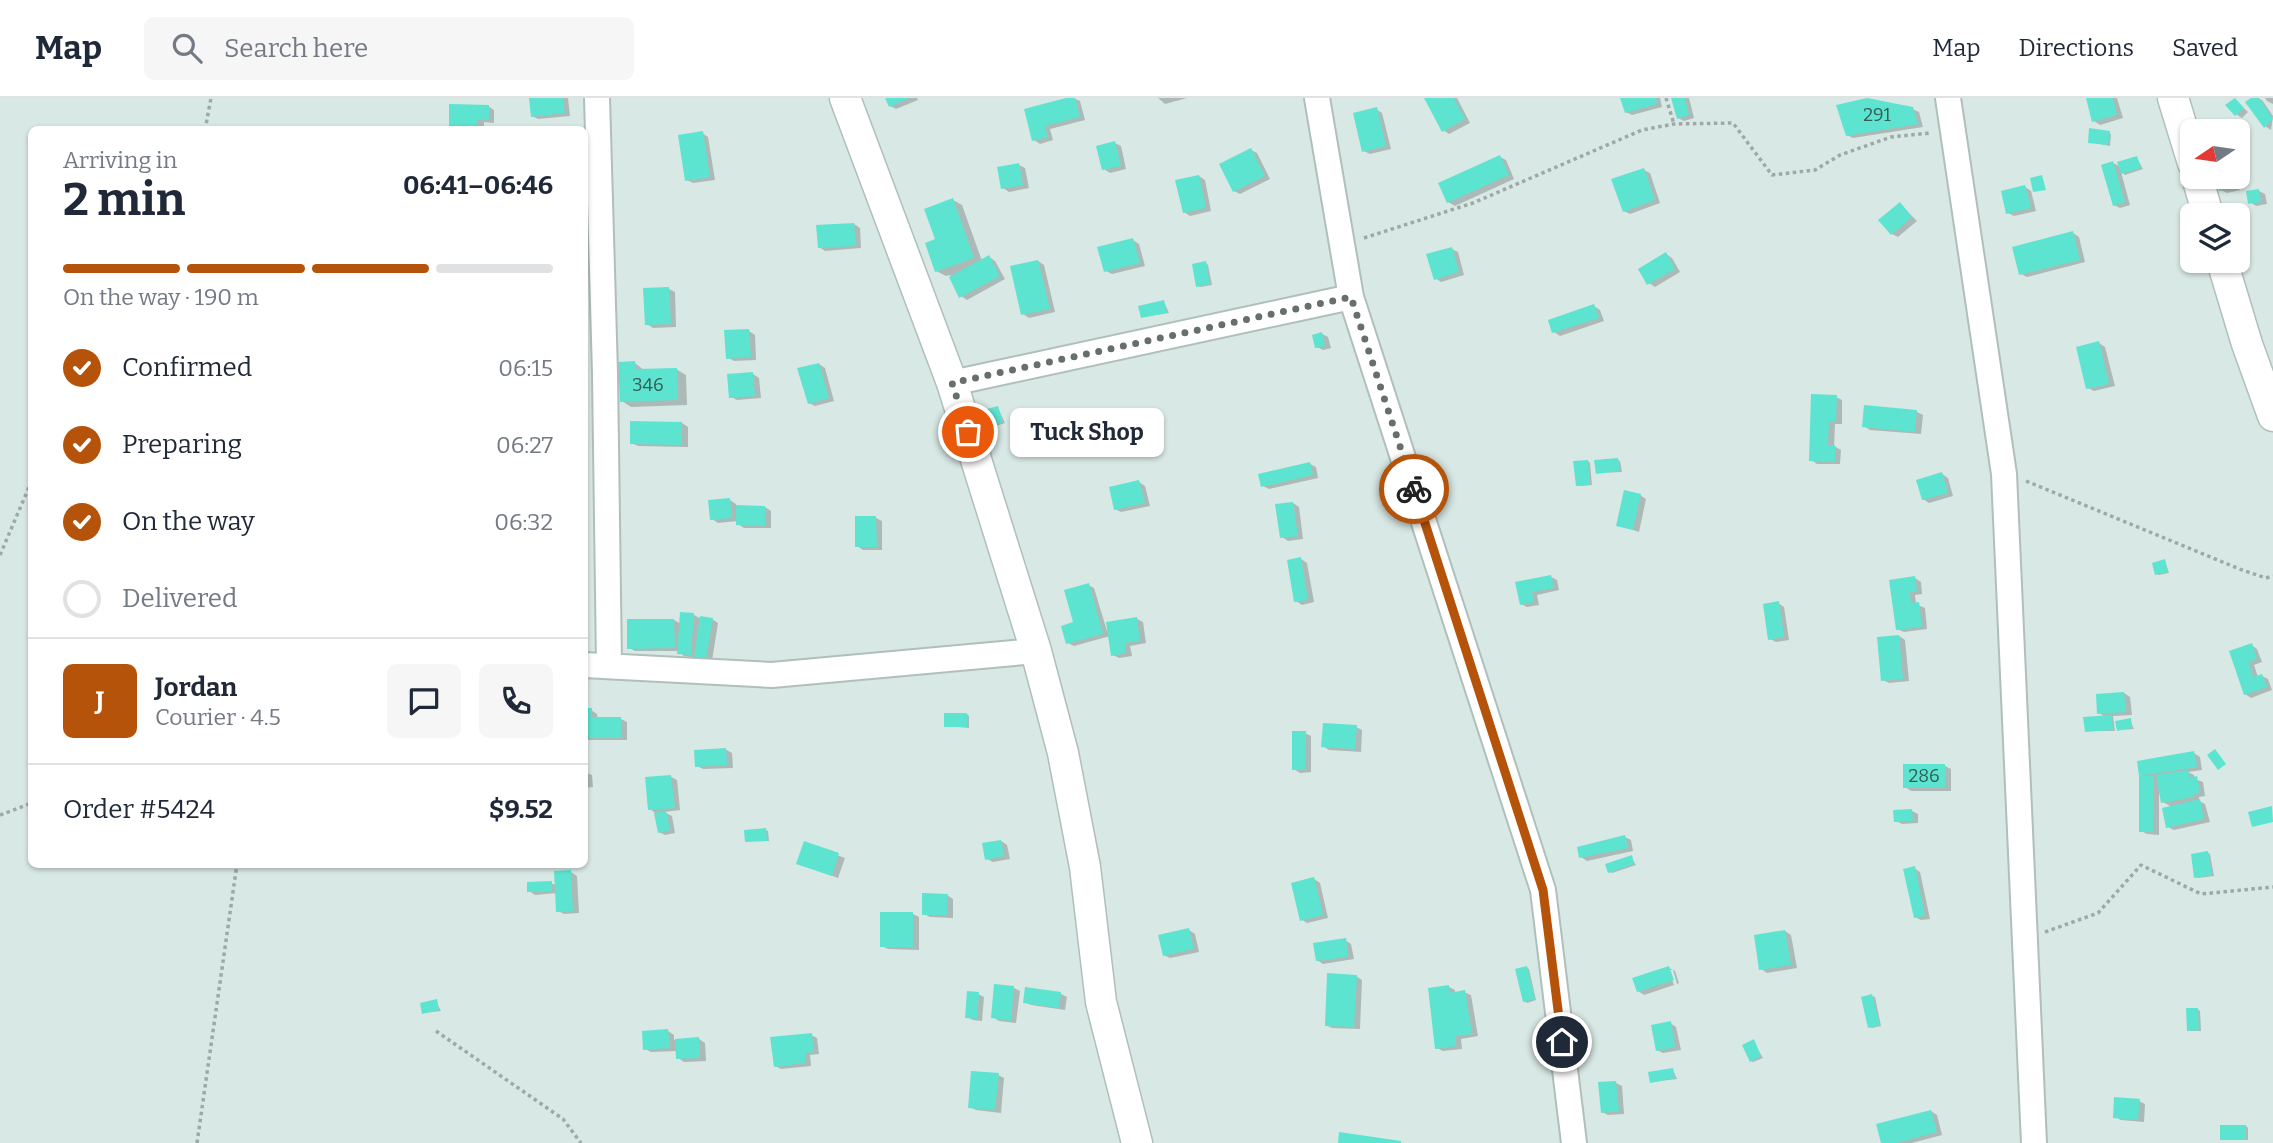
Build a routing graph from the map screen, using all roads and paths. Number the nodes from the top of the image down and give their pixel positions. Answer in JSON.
{"nodes":[{"id":1,"x":211,"y":98,"type":"edge"},
{"id":2,"x":597,"y":98,"type":"edge"},
{"id":3,"x":845,"y":98,"type":"edge"},
{"id":4,"x":1317,"y":98,"type":"edge"},
{"id":5,"x":1666,"y":98,"type":"edge"},
{"id":6,"x":1948,"y":98,"type":"edge"},
{"id":7,"x":2173,"y":98,"type":"edge"},
{"id":8,"x":2180,"y":121,"type":"edge"},
{"id":9,"x":1674,"y":124,"type":"junction"},
{"id":10,"x":206,"y":126,"type":"edge"},
{"id":11,"x":1954,"y":131,"type":"junction"},
{"id":12,"x":1342,"y":245,"type":"junction"},
{"id":13,"x":2226,"y":273,"type":"edge"},
{"id":14,"x":1351,"y":297,"type":"junction"},
{"id":15,"x":952,"y":383,"type":"junction"},
{"id":16,"x":2273,"y":416,"type":"edge"},
{"id":17,"x":2004,"y":474,"type":"junction"},
{"id":18,"x":28,"y":489,"type":"edge"},
{"id":19,"x":0,"y":555,"type":"edge"},
{"id":20,"x":2273,"y":576,"type":"edge"},
{"id":21,"x":1036,"y":651,"type":"junction"},
{"id":22,"x":597,"y":665,"type":"edge"},
{"id":23,"x":28,"y":804,"type":"edge"},
{"id":24,"x":0,"y":815,"type":"edge"},
{"id":25,"x":236,"y":868,"type":"edge"},
{"id":26,"x":2273,"y":887,"type":"edge"},
{"id":27,"x":2026,"y":938,"type":"junction"},
{"id":28,"x":436,"y":1031,"type":"dead end"},
{"id":29,"x":197,"y":1143,"type":"edge"},
{"id":30,"x":581,"y":1143,"type":"edge"},
{"id":31,"x":1137,"y":1143,"type":"edge"},
{"id":32,"x":1574,"y":1143,"type":"edge"},
{"id":33,"x":2034,"y":1143,"type":"edge"}],
"edges":[{"from":1,"to":10,"type":"path"},
{"from":2,"to":22,"type":"street"},
{"from":3,"to":15,"type":"street"},
{"from":4,"to":12,"type":"street"},
{"from":5,"to":9,"type":"path"},
{"from":6,"to":11,"type":"street"},
{"from":7,"to":8,"type":"street"},
{"from":9,"to":11,"type":"path"},
{"from":9,"to":12,"type":"path"},
{"from":11,"to":17,"type":"street"},
{"from":12,"to":14,"type":"street"},
{"from":13,"to":16,"type":"street"},
{"from":14,"to":15,"type":"street"},
{"from":14,"to":32,"type":"street"},
{"from":15,"to":21,"type":"street"},
{"from":17,"to":20,"type":"path"},
{"from":17,"to":27,"type":"street"},
{"from":18,"to":19,"type":"path"},
{"from":21,"to":22,"type":"street"},
{"from":21,"to":31,"type":"street"},
{"from":23,"to":24,"type":"path"},
{"from":25,"to":29,"type":"path"},
{"from":26,"to":27,"type":"path"},
{"from":27,"to":33,"type":"street"},
{"from":28,"to":30,"type":"path"}]}
